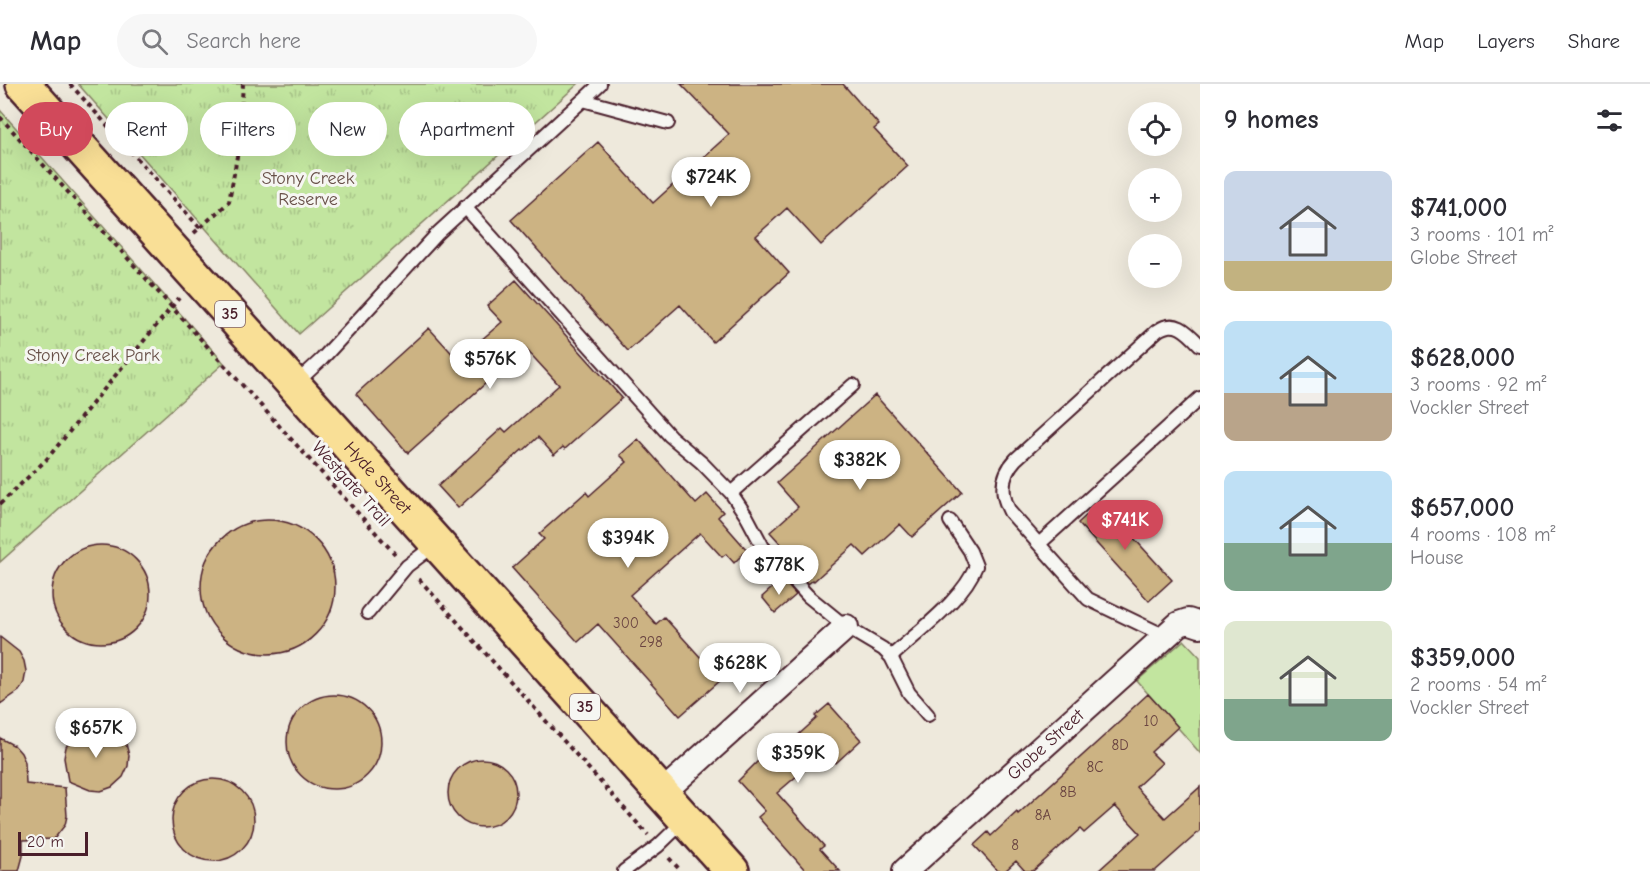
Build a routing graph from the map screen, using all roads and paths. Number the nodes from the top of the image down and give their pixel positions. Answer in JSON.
{"nodes":[{"id":1,"x":23,"y":84,"type":"edge"},
{"id":2,"x":70,"y":84,"type":"edge"},
{"id":3,"x":243,"y":84,"type":"edge"},
{"id":4,"x":600,"y":84,"type":"edge"},
{"id":5,"x":583,"y":100,"type":"junction"},
{"id":6,"x":0,"y":117,"type":"edge"},
{"id":7,"x":668,"y":123,"type":"dead end"},
{"id":8,"x":465,"y":207,"type":"junction"},
{"id":9,"x":200,"y":228,"type":"junction"},
{"id":10,"x":174,"y":252,"type":"junction"},
{"id":11,"x":199,"y":279,"type":"junction"},
{"id":12,"x":172,"y":305,"type":"junction"},
{"id":13,"x":1200,"y":345,"type":"edge"},
{"id":14,"x":294,"y":385,"type":"junction"},
{"id":15,"x":853,"y":385,"type":"dead end"},
{"id":16,"x":1200,"y":398,"type":"edge"},
{"id":17,"x":730,"y":494,"type":"junction"},
{"id":18,"x":0,"y":504,"type":"edge"},
{"id":19,"x":950,"y":521,"type":"dead end"},
{"id":20,"x":437,"y":544,"type":"junction"},
{"id":21,"x":1039,"y":544,"type":"junction"},
{"id":22,"x":407,"y":566,"type":"junction"},
{"id":23,"x":368,"y":612,"type":"dead end"},
{"id":24,"x":1194,"y":623,"type":"edge"},
{"id":25,"x":846,"y":627,"type":"junction"},
{"id":26,"x":1165,"y":636,"type":"junction"},
{"id":27,"x":891,"y":657,"type":"junction"},
{"id":28,"x":928,"y":715,"type":"dead end"},
{"id":29,"x":662,"y":793,"type":"junction"},
{"id":30,"x":686,"y":819,"type":"junction"},
{"id":31,"x":658,"y":846,"type":"junction"},
{"id":32,"x":624,"y":871,"type":"edge"},
{"id":33,"x":681,"y":871,"type":"edge"},
{"id":34,"x":732,"y":871,"type":"edge"},
{"id":35,"x":905,"y":871,"type":"edge"}],
"edges":[{"from":1,"to":10,"type":"main road","name":"Hyde Street","number":"35"},
{"from":2,"to":9,"type":"path"},
{"from":3,"to":9,"type":"path"},
{"from":4,"to":5,"type":"lane"},
{"from":5,"to":7,"type":"lane"},
{"from":5,"to":8,"type":"lane"},
{"from":6,"to":12,"type":"path","name":"Westgate Trail"},
{"from":8,"to":14,"type":"lane"},
{"from":8,"to":17,"type":"lane"},
{"from":9,"to":10,"type":"path"},
{"from":10,"to":11,"type":"main road","name":"Hyde Street","number":"35"},
{"from":11,"to":12,"type":"path"},
{"from":11,"to":14,"type":"main road","name":"Hyde Street","number":"35"},
{"from":12,"to":18,"type":"path"},
{"from":12,"to":22,"type":"path","name":"Westgate Trail"},
{"from":13,"to":21,"type":"lane"},
{"from":14,"to":20,"type":"main road","name":"Hyde Street","number":"35"},
{"from":15,"to":17,"type":"lane"},
{"from":16,"to":21,"type":"lane"},
{"from":17,"to":25,"type":"lane"},
{"from":19,"to":27,"type":"lane"},
{"from":20,"to":22,"type":"lane"},
{"from":20,"to":29,"type":"main road","name":"Hyde Street","number":"35"},
{"from":21,"to":26,"type":"lane"},
{"from":22,"to":23,"type":"lane"},
{"from":22,"to":31,"type":"path","name":"Westgate Trail"},
{"from":24,"to":26,"type":"street","name":"Globe Street"},
{"from":25,"to":27,"type":"lane"},
{"from":25,"to":29,"type":"street"},
{"from":26,"to":35,"type":"street","name":"Globe Street"},
{"from":27,"to":28,"type":"lane"},
{"from":29,"to":30,"type":"main road","name":"Hyde Street","number":"35"},
{"from":30,"to":31,"type":"lane"},
{"from":30,"to":34,"type":"main road","name":"Hyde Street","number":"35"},
{"from":31,"to":32,"type":"lane"},
{"from":31,"to":33,"type":"path","name":"Westgate Trail"}]}
